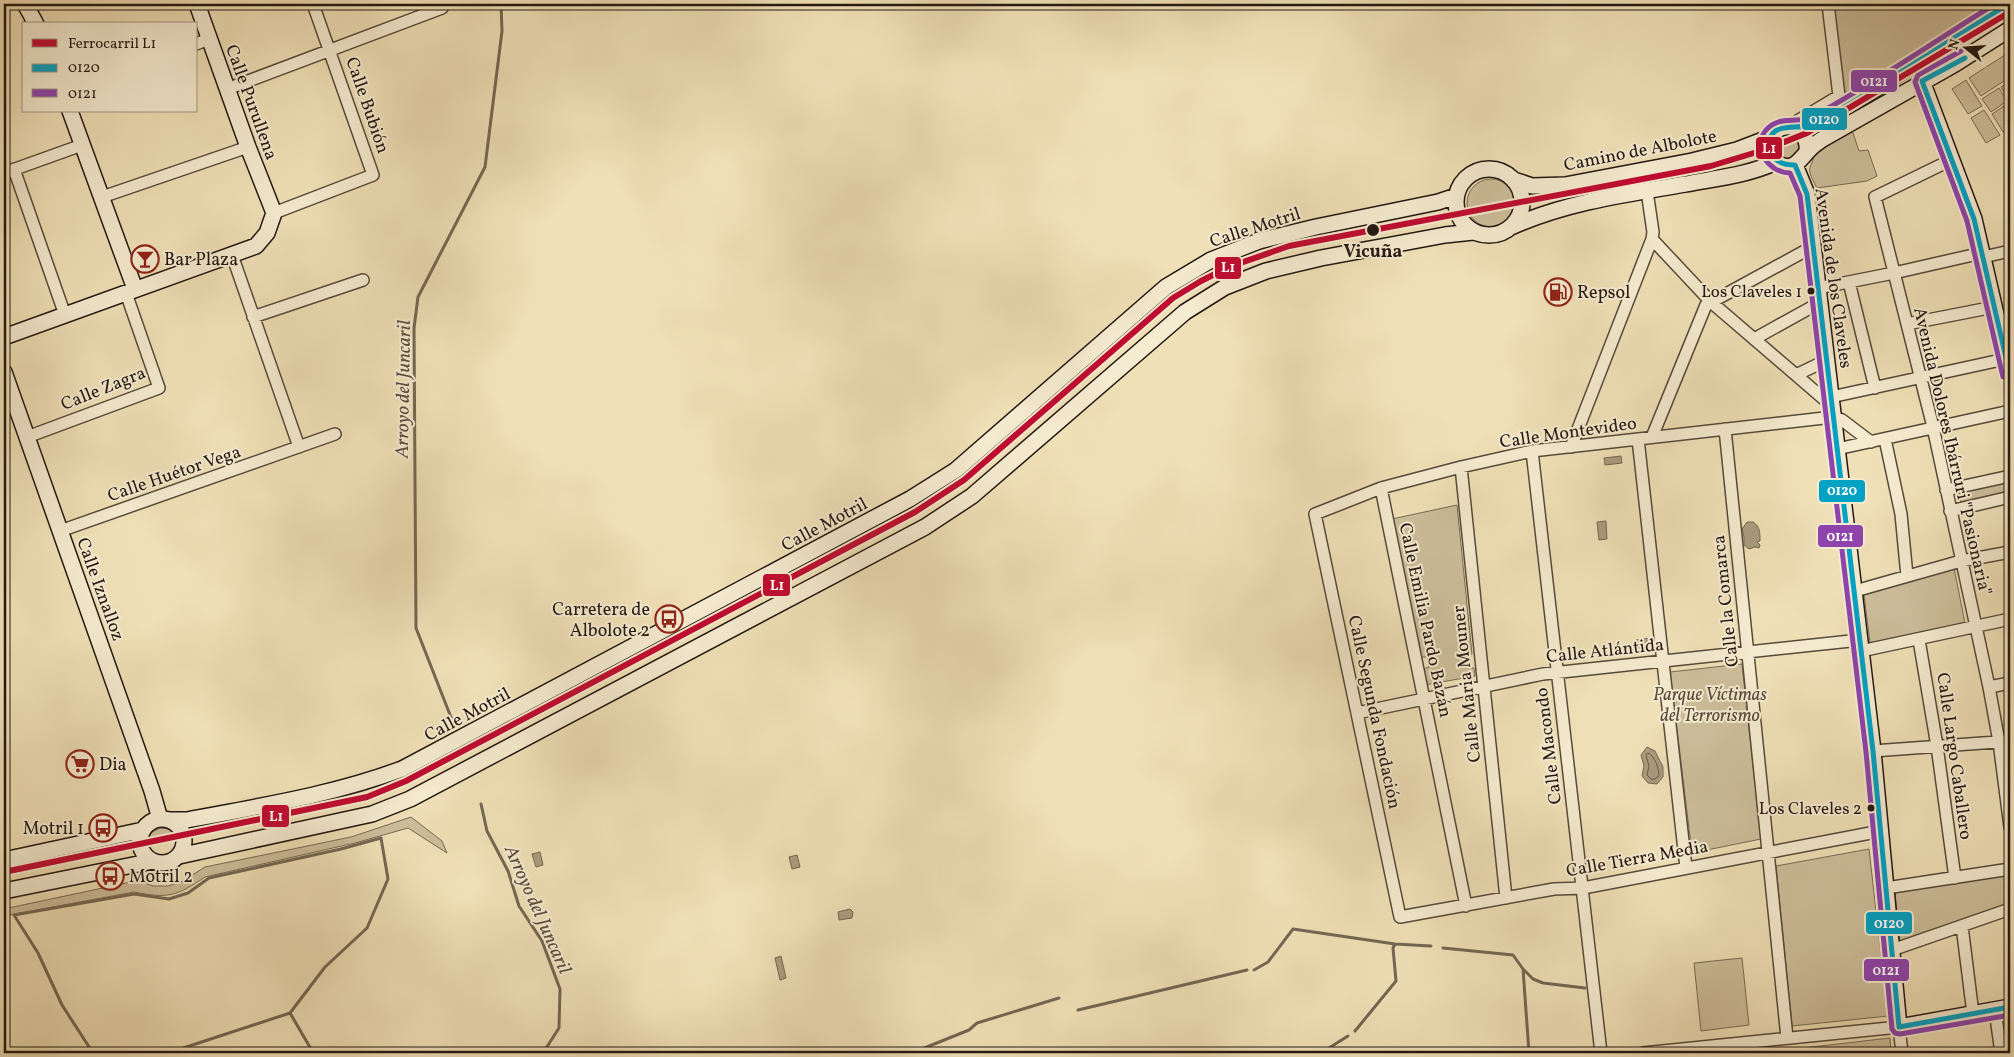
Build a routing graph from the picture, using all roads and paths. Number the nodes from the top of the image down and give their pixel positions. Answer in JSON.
{"nodes":[{"id":1,"x":25,"y":4,"type":"edge"},
{"id":2,"x":197,"y":4,"type":"edge"},
{"id":3,"x":313,"y":4,"type":"edge"},
{"id":4,"x":440,"y":4,"type":"edge"},
{"id":5,"x":1828,"y":4,"type":"edge"},
{"id":6,"x":2009,"y":4,"type":"edge"},
{"id":7,"x":35,"y":22,"type":"edge"},
{"id":8,"x":2010,"y":30,"type":"edge"},
{"id":9,"x":203,"y":41,"type":"edge"},
{"id":10,"x":330,"y":50,"type":"junction"},
{"id":11,"x":1922,"y":81,"type":"junction"},
{"id":12,"x":227,"y":89,"type":"junction"},
{"id":13,"x":70,"y":112,"type":"edge"},
{"id":14,"x":1793,"y":127,"type":"junction"},
{"id":15,"x":1771,"y":136,"type":"junction"},
{"id":16,"x":82,"y":145,"type":"junction"},
{"id":17,"x":248,"y":147,"type":"junction"},
{"id":18,"x":1807,"y":152,"type":"junction"},
{"id":19,"x":1952,"y":160,"type":"junction"},
{"id":20,"x":1776,"y":162,"type":"junction"},
{"id":21,"x":1795,"y":165,"type":"junction"},
{"id":22,"x":9,"y":171,"type":"edge"},
{"id":23,"x":1514,"y":180,"type":"junction"},
{"id":24,"x":1647,"y":190,"type":"junction"},
{"id":25,"x":1456,"y":196,"type":"junction"},
{"id":26,"x":102,"y":197,"type":"junction"},
{"id":27,"x":274,"y":213,"type":"junction"},
{"id":28,"x":1511,"y":227,"type":"junction"},
{"id":29,"x":1473,"y":232,"type":"junction"},
{"id":30,"x":1652,"y":240,"type":"junction"},
{"id":31,"x":1814,"y":246,"type":"junction"},
{"id":32,"x":2010,"y":251,"type":"edge"},
{"id":33,"x":232,"y":255,"type":"junction"},
{"id":34,"x":1983,"y":255,"type":"junction"},
{"id":35,"x":1894,"y":273,"type":"junction"},
{"id":36,"x":363,"y":280,"type":"dead end"},
{"id":37,"x":1849,"y":282,"type":"junction"},
{"id":38,"x":131,"y":291,"type":"junction"},
{"id":39,"x":1819,"y":296,"type":"junction"},
{"id":40,"x":1711,"y":302,"type":"junction"},
{"id":41,"x":1994,"y":307,"type":"junction"},
{"id":42,"x":65,"y":315,"type":"junction"},
{"id":43,"x":254,"y":317,"type":"junction"},
{"id":44,"x":1907,"y":324,"type":"junction"},
{"id":45,"x":4,"y":337,"type":"edge"},
{"id":46,"x":1754,"y":339,"type":"junction"},
{"id":47,"x":2009,"y":358,"type":"edge"},
{"id":48,"x":1826,"y":360,"type":"junction"},
{"id":49,"x":4,"y":372,"type":"edge"},
{"id":50,"x":1796,"y":375,"type":"junction"},
{"id":51,"x":2010,"y":375,"type":"edge"},
{"id":52,"x":1920,"y":378,"type":"junction"},
{"id":53,"x":1876,"y":388,"type":"junction"},
{"id":54,"x":1832,"y":407,"type":"junction"},
{"id":55,"x":2010,"y":411,"type":"edge"},
{"id":56,"x":1933,"y":427,"type":"junction"},
{"id":57,"x":1725,"y":429,"type":"junction"},
{"id":58,"x":335,"y":434,"type":"dead end"},
{"id":59,"x":27,"y":437,"type":"junction"},
{"id":60,"x":1652,"y":438,"type":"junction"},
{"id":61,"x":1638,"y":439,"type":"junction"},
{"id":62,"x":1885,"y":439,"type":"junction"},
{"id":63,"x":1870,"y":442,"type":"junction"},
{"id":64,"x":299,"y":447,"type":"junction"},
{"id":65,"x":1571,"y":447,"type":"junction"},
{"id":66,"x":1837,"y":450,"type":"junction"},
{"id":67,"x":1532,"y":451,"type":"junction"},
{"id":68,"x":1461,"y":467,"type":"junction"},
{"id":69,"x":2010,"y":476,"type":"edge"},
{"id":70,"x":1381,"y":488,"type":"junction"},
{"id":71,"x":1946,"y":490,"type":"junction"},
{"id":72,"x":2010,"y":497,"type":"edge"},
{"id":73,"x":1950,"y":511,"type":"junction"},
{"id":74,"x":1315,"y":514,"type":"joint"},
{"id":75,"x":60,"y":532,"type":"junction"},
{"id":76,"x":2010,"y":552,"type":"edge"},
{"id":77,"x":1961,"y":561,"type":"junction"},
{"id":78,"x":1907,"y":576,"type":"junction"},
{"id":79,"x":1855,"y":591,"type":"junction"},
{"id":80,"x":2010,"y":619,"type":"edge"},
{"id":81,"x":1975,"y":627,"type":"junction"},
{"id":82,"x":1920,"y":640,"type":"junction"},
{"id":83,"x":1860,"y":646,"type":"junction"},
{"id":84,"x":1748,"y":652,"type":"junction"},
{"id":85,"x":1663,"y":661,"type":"junction"},
{"id":86,"x":1557,"y":673,"type":"junction"},
{"id":87,"x":2010,"y":683,"type":"edge"},
{"id":88,"x":1484,"y":686,"type":"junction"},
{"id":89,"x":1989,"y":687,"type":"junction"},
{"id":90,"x":1424,"y":699,"type":"junction"},
{"id":91,"x":1357,"y":713,"type":"junction"},
{"id":92,"x":2005,"y":742,"type":"edge"},
{"id":93,"x":1937,"y":746,"type":"junction"},
{"id":94,"x":1873,"y":751,"type":"junction"},
{"id":95,"x":165,"y":819,"type":"junction"},
{"id":96,"x":2010,"y":827,"type":"edge"},
{"id":97,"x":143,"y":830,"type":"junction"},
{"id":98,"x":1881,"y":831,"type":"junction"},
{"id":99,"x":1769,"y":852,"type":"junction"},
{"id":100,"x":179,"y":856,"type":"junction"},
{"id":101,"x":4,"y":860,"type":"edge"},
{"id":102,"x":153,"y":862,"type":"junction"},
{"id":103,"x":1686,"y":868,"type":"junction"},
{"id":104,"x":2010,"y":870,"type":"edge"},
{"id":105,"x":1955,"y":878,"type":"junction"},
{"id":106,"x":1583,"y":888,"type":"junction"},
{"id":107,"x":1886,"y":888,"type":"junction"},
{"id":108,"x":4,"y":892,"type":"edge"},
{"id":109,"x":1506,"y":898,"type":"junction"},
{"id":110,"x":1466,"y":906,"type":"junction"},
{"id":111,"x":2010,"y":909,"type":"edge"},
{"id":112,"x":1400,"y":917,"type":"joint"},
{"id":113,"x":1962,"y":926,"type":"junction"},
{"id":114,"x":1892,"y":950,"type":"junction"},
{"id":115,"x":2010,"y":1007,"type":"edge"},
{"id":116,"x":1995,"y":1010,"type":"junction"},
{"id":117,"x":1973,"y":1014,"type":"junction"},
{"id":118,"x":1899,"y":1026,"type":"junction"},
{"id":119,"x":1787,"y":1038,"type":"junction"},
{"id":120,"x":1685,"y":1051,"type":"edge"},
{"id":121,"x":1601,"y":1053,"type":"edge"},
{"id":122,"x":1642,"y":1053,"type":"edge"},
{"id":123,"x":1902,"y":1053,"type":"edge"},
{"id":124,"x":2002,"y":1053,"type":"edge"}],
"edges":[{"from":1,"to":7,"type":"street"},
{"from":2,"to":9,"type":"street","name":"Calle Purullena"},
{"from":3,"to":10,"type":"street","name":"Calle Bubión"},
{"from":4,"to":10,"type":"street"},
{"from":5,"to":14,"type":"street"},
{"from":6,"to":14,"type":"street"},
{"from":8,"to":11,"type":"street"},
{"from":9,"to":12,"type":"street","name":"Calle Purullena"},
{"from":10,"to":12,"type":"street"},
{"from":10,"to":27,"type":"street","name":"Calle Bubión"},
{"from":11,"to":18,"type":"street"},
{"from":11,"to":19,"type":"street"},
{"from":12,"to":17,"type":"street","name":"Calle Purullena"},
{"from":13,"to":16,"type":"street"},
{"from":14,"to":15,"type":"street"},
{"from":14,"to":18,"type":"street"},
{"from":15,"to":20,"type":"street"},
{"from":15,"to":23,"type":"street","name":"Camino de Albolote"},
{"from":16,"to":22,"type":"street"},
{"from":16,"to":26,"type":"street"},
{"from":17,"to":26,"type":"street"},
{"from":17,"to":27,"type":"street","name":"Calle Purullena"},
{"from":18,"to":21,"type":"street"},
{"from":19,"to":34,"type":"street"},
{"from":19,"to":35,"type":"street","name":"Avenida Dolores Ibárruri \"Pasionaria\""},
{"from":20,"to":21,"type":"street"},
{"from":20,"to":24,"type":"street"},
{"from":21,"to":31,"type":"street","name":"Avenida de los Claveles"},
{"from":22,"to":42,"type":"street"},
{"from":23,"to":25,"type":"street"},
{"from":23,"to":28,"type":"street"},
{"from":24,"to":28,"type":"street"},
{"from":24,"to":30,"type":"street"},
{"from":25,"to":29,"type":"street"},
{"from":25,"to":95,"type":"street","name":"Calle Motril"},
{"from":26,"to":38,"type":"street"},
{"from":27,"to":33,"type":"street"},
{"from":28,"to":29,"type":"street"},
{"from":29,"to":100,"type":"street"},
{"from":30,"to":40,"type":"street"},
{"from":30,"to":65,"type":"street"},
{"from":31,"to":39,"type":"street","name":"Avenida de los Claveles"},
{"from":31,"to":40,"type":"street"},
{"from":32,"to":34,"type":"street"},
{"from":33,"to":38,"type":"street"},
{"from":33,"to":43,"type":"street"},
{"from":34,"to":35,"type":"street"},
{"from":34,"to":41,"type":"street"},
{"from":35,"to":37,"type":"street"},
{"from":35,"to":44,"type":"street","name":"Avenida Dolores Ibárruri \"Pasionaria\""},
{"from":36,"to":43,"type":"street"},
{"from":37,"to":39,"type":"street"},
{"from":37,"to":53,"type":"street"},
{"from":38,"to":42,"type":"street"},
{"from":38,"to":59,"type":"street","name":"Calle Zagra"},
{"from":39,"to":46,"type":"street"},
{"from":39,"to":48,"type":"street","name":"Avenida de los Claveles"},
{"from":40,"to":46,"type":"street"},
{"from":40,"to":60,"type":"street"},
{"from":41,"to":44,"type":"street"},
{"from":41,"to":47,"type":"street"},
{"from":42,"to":45,"type":"street"},
{"from":43,"to":64,"type":"street"},
{"from":44,"to":52,"type":"street","name":"Avenida Dolores Ibárruri \"Pasionaria\""},
{"from":46,"to":50,"type":"street"},
{"from":47,"to":51,"type":"street"},
{"from":47,"to":52,"type":"street","name":"Calle Montevideo"},
{"from":48,"to":50,"type":"street"},
{"from":48,"to":54,"type":"street","name":"Avenida de los Claveles"},
{"from":49,"to":59,"type":"street","name":"Calle Iznalloz"},
{"from":50,"to":54,"type":"street"},
{"from":52,"to":53,"type":"street","name":"Calle Montevideo"},
{"from":52,"to":56,"type":"street","name":"Avenida Dolores Ibárruri \"Pasionaria\""},
{"from":53,"to":54,"type":"street","name":"Calle Montevideo"},
{"from":54,"to":57,"type":"street","name":"Calle Montevideo"},
{"from":54,"to":63,"type":"street"},
{"from":54,"to":66,"type":"street","name":"Avenida de los Claveles"},
{"from":55,"to":56,"type":"street"},
{"from":56,"to":62,"type":"street"},
{"from":56,"to":71,"type":"street","name":"Avenida Dolores Ibárruri \"Pasionaria\""},
{"from":57,"to":60,"type":"street","name":"Calle Montevideo"},
{"from":57,"to":84,"type":"street","name":"Calle la Comarca"},
{"from":58,"to":64,"type":"street","name":"Calle Huétor Vega"},
{"from":59,"to":75,"type":"street","name":"Calle Iznalloz"},
{"from":60,"to":61,"type":"street","name":"Calle Montevideo"},
{"from":61,"to":65,"type":"street","name":"Calle Montevideo"},
{"from":61,"to":85,"type":"street"},
{"from":62,"to":63,"type":"street"},
{"from":62,"to":78,"type":"street"},
{"from":63,"to":66,"type":"street"},
{"from":64,"to":75,"type":"street","name":"Calle Huétor Vega"},
{"from":65,"to":67,"type":"street","name":"Calle Montevideo"},
{"from":66,"to":79,"type":"street","name":"Avenida de los Claveles"},
{"from":67,"to":68,"type":"street","name":"Calle Montevideo"},
{"from":67,"to":86,"type":"street","name":"Calle Macondo"},
{"from":68,"to":70,"type":"street","name":"Calle Montevideo"},
{"from":68,"to":88,"type":"street","name":"Calle Maria Mouner"},
{"from":69,"to":71,"type":"street"},
{"from":70,"to":74,"type":"street","name":"Calle Montevideo"},
{"from":70,"to":90,"type":"street","name":"Calle Emilia Pardo Bazán"},
{"from":71,"to":73,"type":"street","name":"Avenida Dolores Ibárruri \"Pasionaria\""},
{"from":72,"to":73,"type":"street"},
{"from":73,"to":77,"type":"street","name":"Avenida Dolores Ibárruri \"Pasionaria\""},
{"from":74,"to":91,"type":"street","name":"Calle Segunda Fondación"},
{"from":75,"to":95,"type":"street","name":"Calle Iznalloz"},
{"from":76,"to":77,"type":"street"},
{"from":77,"to":78,"type":"street"},
{"from":77,"to":81,"type":"street","name":"Avenida Dolores Ibárruri \"Pasionaria\""},
{"from":78,"to":79,"type":"street"},
{"from":79,"to":83,"type":"street","name":"Avenida de los Claveles"},
{"from":80,"to":81,"type":"street","name":"Calle Atlántida"},
{"from":81,"to":82,"type":"street","name":"Calle Atlántida"},
{"from":81,"to":89,"type":"street","name":"Avenida Dolores Ibárruri \"Pasionaria\""},
{"from":82,"to":83,"type":"street","name":"Calle Atlántida"},
{"from":82,"to":93,"type":"street","name":"Calle Largo Caballero"},
{"from":83,"to":84,"type":"street","name":"Calle Atlántida"},
{"from":83,"to":94,"type":"street","name":"Avenida de los Claveles"},
{"from":84,"to":85,"type":"street","name":"Calle Atlántida"},
{"from":84,"to":99,"type":"street","name":"Calle la Comarca"},
{"from":85,"to":86,"type":"street","name":"Calle Atlántida"},
{"from":85,"to":103,"type":"street"},
{"from":86,"to":88,"type":"street","name":"Calle Atlántida"},
{"from":86,"to":106,"type":"street","name":"Calle Macondo"},
{"from":87,"to":89,"type":"street"},
{"from":88,"to":90,"type":"street","name":"Calle Atlántida"},
{"from":88,"to":109,"type":"street","name":"Calle Maria Mouner"},
{"from":89,"to":92,"type":"street","name":"Avenida Dolores Ibárruri \"Pasionaria\""},
{"from":90,"to":91,"type":"street","name":"Calle Atlántida"},
{"from":90,"to":110,"type":"street","name":"Calle Emilia Pardo Bazán"},
{"from":91,"to":112,"type":"street","name":"Calle Segunda Fondación"},
{"from":92,"to":93,"type":"street"},
{"from":92,"to":96,"type":"street","name":"Avenida Dolores Ibárruri \"Pasionaria\""},
{"from":93,"to":94,"type":"street"},
{"from":93,"to":105,"type":"street","name":"Calle Largo Caballero"},
{"from":94,"to":98,"type":"street","name":"Avenida de los Claveles"},
{"from":95,"to":97,"type":"street"},
{"from":95,"to":100,"type":"street"},
{"from":97,"to":101,"type":"street"},
{"from":97,"to":102,"type":"street"},
{"from":98,"to":99,"type":"street","name":"Calle Tierra Media"},
{"from":98,"to":107,"type":"street","name":"Avenida de los Claveles"},
{"from":99,"to":103,"type":"street","name":"Calle Tierra Media"},
{"from":99,"to":119,"type":"street","name":"Calle la Comarca"},
{"from":100,"to":102,"type":"street"},
{"from":102,"to":108,"type":"street"},
{"from":103,"to":106,"type":"street","name":"Calle Tierra Media"},
{"from":104,"to":105,"type":"street"},
{"from":105,"to":107,"type":"street"},
{"from":106,"to":109,"type":"street","name":"Calle Tierra Media"},
{"from":106,"to":121,"type":"street","name":"Calle Macondo"},
{"from":107,"to":114,"type":"street","name":"Avenida de los Claveles"},
{"from":109,"to":110,"type":"street","name":"Calle Tierra Media"},
{"from":110,"to":112,"type":"street","name":"Calle Tierra Media"},
{"from":111,"to":113,"type":"street"},
{"from":113,"to":114,"type":"street"},
{"from":113,"to":117,"type":"street"},
{"from":114,"to":118,"type":"street","name":"Avenida de los Claveles"},
{"from":115,"to":116,"type":"street"},
{"from":116,"to":117,"type":"street"},
{"from":116,"to":124,"type":"street"},
{"from":117,"to":118,"type":"street"},
{"from":118,"to":119,"type":"street"},
{"from":118,"to":123,"type":"street","name":"Avenida de los Claveles"},
{"from":119,"to":120,"type":"street"},
{"from":120,"to":122,"type":"street"}]}
